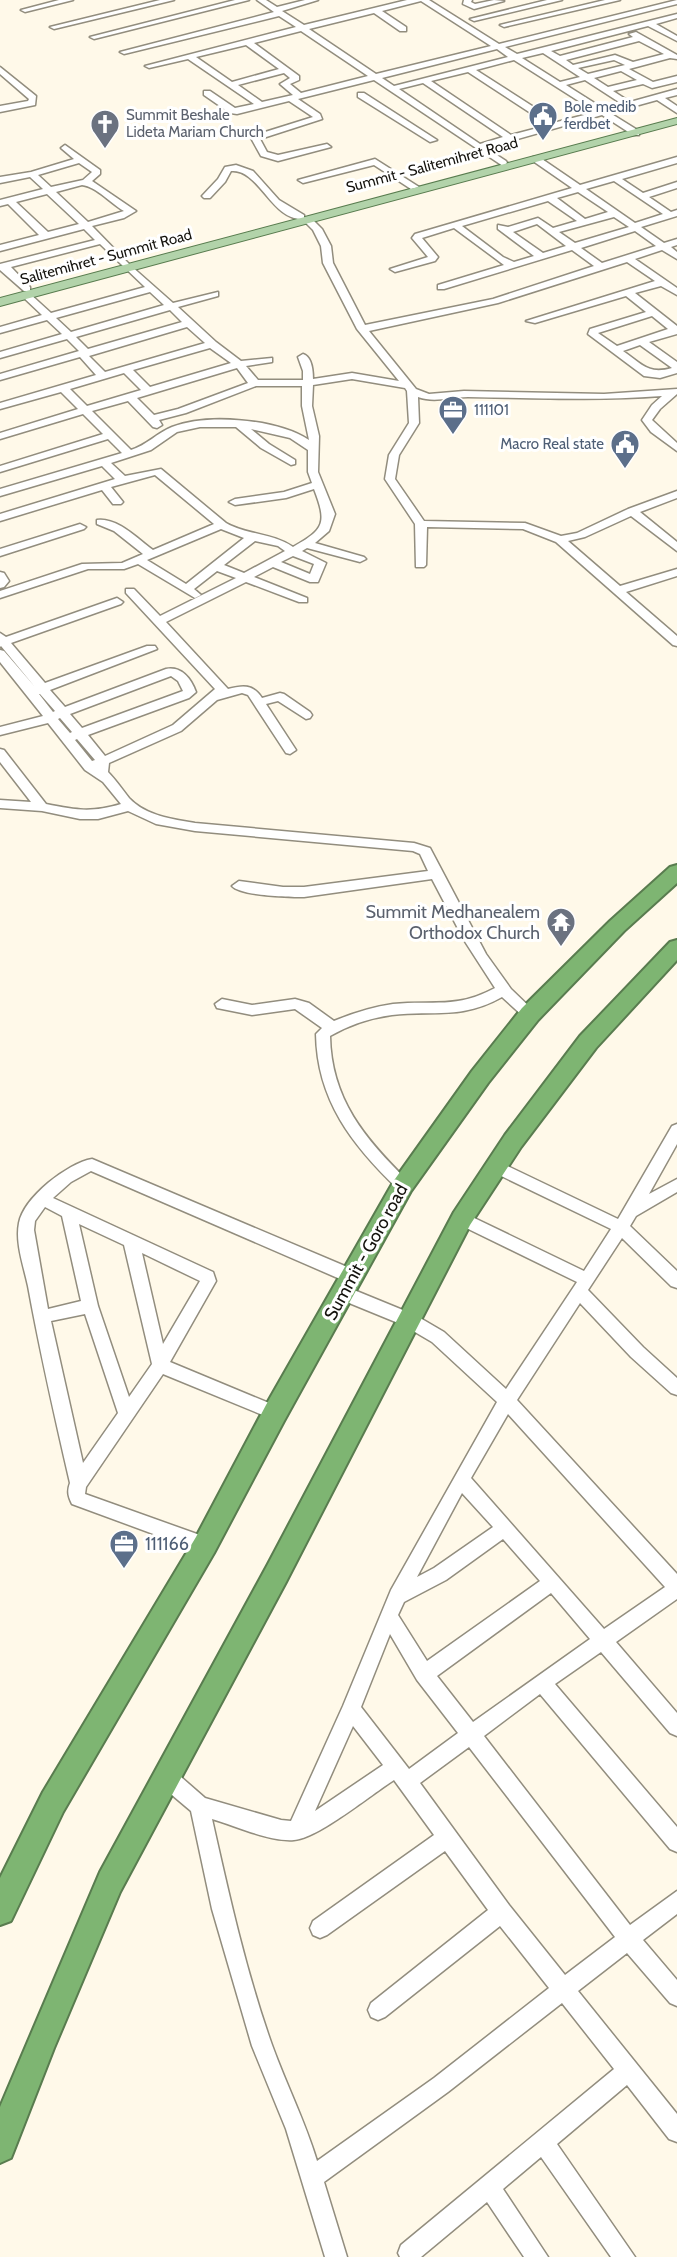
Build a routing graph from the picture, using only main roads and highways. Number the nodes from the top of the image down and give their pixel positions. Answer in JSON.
{"nodes":[{"id":1,"x":677,"y":117,"type":"edge"},
{"id":2,"x":677,"y":121,"type":"edge"},
{"id":3,"x":633,"y":131,"type":"junction"},
{"id":4,"x":307,"y":218,"type":"junction"},
{"id":5,"x":26,"y":292,"type":"junction"},
{"id":6,"x":0,"y":296,"type":"edge"},
{"id":7,"x":0,"y":302,"type":"edge"},
{"id":8,"x":677,"y":872,"type":"edge"},
{"id":9,"x":677,"y":947,"type":"edge"},
{"id":10,"x":0,"y":1910,"type":"edge"},
{"id":11,"x":0,"y":2147,"type":"edge"}],
"edges":[{"from":1,"to":3,"type":"main road","name":"Summit - Salitemihret Road"},
{"from":2,"to":3,"type":"main road","name":"Salitemihret - Summit Road"},
{"from":3,"to":4,"type":"main road","name":"Salitemihret - Summit Road"},
{"from":3,"to":4,"type":"main road","name":"Summit - Salitemihret Road"},
{"from":4,"to":5,"type":"main road","name":"Salitemihret - Summit Road"},
{"from":5,"to":6,"type":"main road"},
{"from":5,"to":7,"type":"main road","name":"Salitemihret - Summit Road"},
{"from":8,"to":10,"type":"highway","name":"Summit - Goro road"},
{"from":9,"to":11,"type":"highway"}]}
